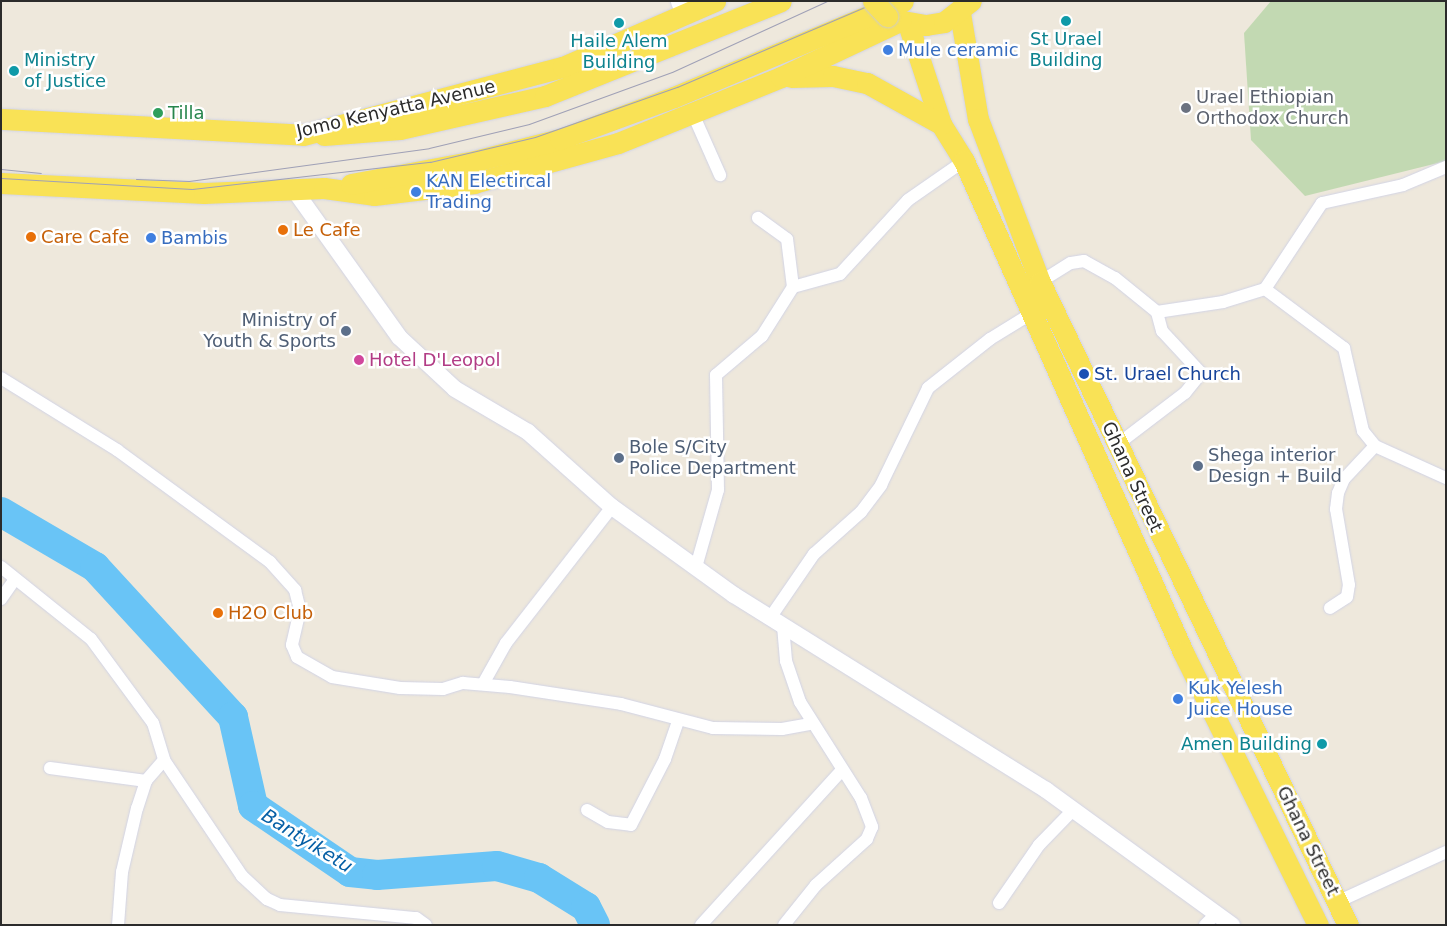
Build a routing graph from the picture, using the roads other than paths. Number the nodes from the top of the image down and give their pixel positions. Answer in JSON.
{"nodes":[{"id":1,"x":715,"y":1,"type":"edge"},
{"id":2,"x":781,"y":1,"type":"edge"},
{"id":3,"x":683,"y":7,"type":"edge"},
{"id":4,"x":965,"y":7,"type":"edge"},
{"id":5,"x":894,"y":13,"type":"edge"},
{"id":6,"x":781,"y":77,"type":"junction"},
{"id":7,"x":693,"y":114,"type":"junction"},
{"id":8,"x":1,"y":118,"type":"edge"},
{"id":9,"x":941,"y":124,"type":"junction"},
{"id":10,"x":303,"y":135,"type":"junction"},
{"id":11,"x":964,"y":161,"type":"junction"},
{"id":12,"x":1446,"y":167,"type":"edge"},
{"id":13,"x":720,"y":174,"type":"dead end"},
{"id":14,"x":1,"y":183,"type":"edge"},
{"id":15,"x":324,"y":188,"type":"junction"},
{"id":16,"x":295,"y":190,"type":"junction"},
{"id":17,"x":758,"y":218,"type":"dead end"},
{"id":18,"x":1040,"y":282,"type":"junction"},
{"id":19,"x":793,"y":287,"type":"junction"},
{"id":20,"x":1265,"y":288,"type":"junction"},
{"id":21,"x":1157,"y":312,"type":"junction"},
{"id":22,"x":1029,"y":315,"type":"junction"},
{"id":23,"x":1,"y":378,"type":"edge"},
{"id":24,"x":1118,"y":444,"type":"junction"},
{"id":25,"x":1376,"y":446,"type":"junction"},
{"id":26,"x":1446,"y":478,"type":"edge"},
{"id":27,"x":612,"y":507,"type":"junction"},
{"id":28,"x":1,"y":567,"type":"edge"},
{"id":29,"x":696,"y":567,"type":"junction"},
{"id":30,"x":15,"y":579,"type":"junction"},
{"id":31,"x":1,"y":599,"type":"edge"},
{"id":32,"x":1330,"y":608,"type":"dead end"},
{"id":33,"x":776,"y":622,"type":"junction"},
{"id":34,"x":483,"y":684,"type":"junction"},
{"id":35,"x":678,"y":722,"type":"junction"},
{"id":36,"x":812,"y":724,"type":"junction"},
{"id":37,"x":164,"y":760,"type":"junction"},
{"id":38,"x":50,"y":768,"type":"dead end"},
{"id":39,"x":841,"y":771,"type":"junction"},
{"id":40,"x":146,"y":781,"type":"junction"},
{"id":41,"x":587,"y":810,"type":"dead end"},
{"id":42,"x":1073,"y":810,"type":"junction"},
{"id":43,"x":1446,"y":852,"type":"edge"},
{"id":44,"x":1337,"y":902,"type":"junction"},
{"id":45,"x":999,"y":903,"type":"dead end"},
{"id":46,"x":1211,"y":919,"type":"edge"},
{"id":47,"x":118,"y":925,"type":"edge"},
{"id":48,"x":426,"y":925,"type":"edge"},
{"id":49,"x":701,"y":925,"type":"edge"},
{"id":50,"x":784,"y":925,"type":"edge"},
{"id":51,"x":1232,"y":925,"type":"edge"},
{"id":52,"x":1318,"y":925,"type":"edge"},
{"id":53,"x":1348,"y":925,"type":"edge"}],
"edges":[{"from":1,"to":3,"type":"main road","name":"Jomo Kenyatta Avenue"},
{"from":2,"to":10,"type":"main road"},
{"from":3,"to":10,"type":"main road","name":"Jomo Kenyatta Avenue"},
{"from":4,"to":5,"type":"main road"},
{"from":4,"to":18,"type":"main road","name":"Ghana Street"},
{"from":5,"to":6,"type":"main road"},
{"from":5,"to":9,"type":"main road","name":"Ghana Street"},
{"from":5,"to":15,"type":"main road"},
{"from":6,"to":7,"type":"main road"},
{"from":6,"to":9,"type":"main road"},
{"from":7,"to":13,"type":"street"},
{"from":7,"to":15,"type":"main road"},
{"from":8,"to":10,"type":"main road","name":"Jomo Kenyatta Avenue"},
{"from":9,"to":11,"type":"main road","name":"Ghana Street"},
{"from":11,"to":19,"type":"street"},
{"from":11,"to":22,"type":"main road","name":"Ghana Street"},
{"from":12,"to":20,"type":"street"},
{"from":14,"to":16,"type":"main road"},
{"from":15,"to":16,"type":"main road"},
{"from":16,"to":27,"type":"street"},
{"from":17,"to":19,"type":"street"},
{"from":18,"to":21,"type":"street"},
{"from":18,"to":24,"type":"main road","name":"Ghana Street"},
{"from":19,"to":29,"type":"street"},
{"from":20,"to":21,"type":"street"},
{"from":20,"to":25,"type":"street"},
{"from":21,"to":24,"type":"street"},
{"from":22,"to":33,"type":"street"},
{"from":22,"to":52,"type":"main road","name":"Ghana Street"},
{"from":23,"to":34,"type":"street"},
{"from":24,"to":44,"type":"main road","name":"Ghana Street"},
{"from":25,"to":26,"type":"street"},
{"from":25,"to":32,"type":"street"},
{"from":27,"to":29,"type":"street"},
{"from":27,"to":34,"type":"street"},
{"from":28,"to":30,"type":"street"},
{"from":29,"to":33,"type":"street"},
{"from":30,"to":31,"type":"street"},
{"from":30,"to":37,"type":"street"},
{"from":33,"to":36,"type":"street"},
{"from":33,"to":42,"type":"street"},
{"from":34,"to":35,"type":"street"},
{"from":35,"to":36,"type":"street"},
{"from":35,"to":41,"type":"street"},
{"from":36,"to":39,"type":"street"},
{"from":37,"to":40,"type":"street"},
{"from":37,"to":48,"type":"street"},
{"from":38,"to":40,"type":"street"},
{"from":39,"to":49,"type":"street"},
{"from":39,"to":50,"type":"street"},
{"from":40,"to":47,"type":"street"},
{"from":42,"to":45,"type":"street"},
{"from":42,"to":46,"type":"street"},
{"from":43,"to":44,"type":"street"},
{"from":44,"to":53,"type":"main road","name":"Ghana Street"},
{"from":46,"to":51,"type":"street"}]}
